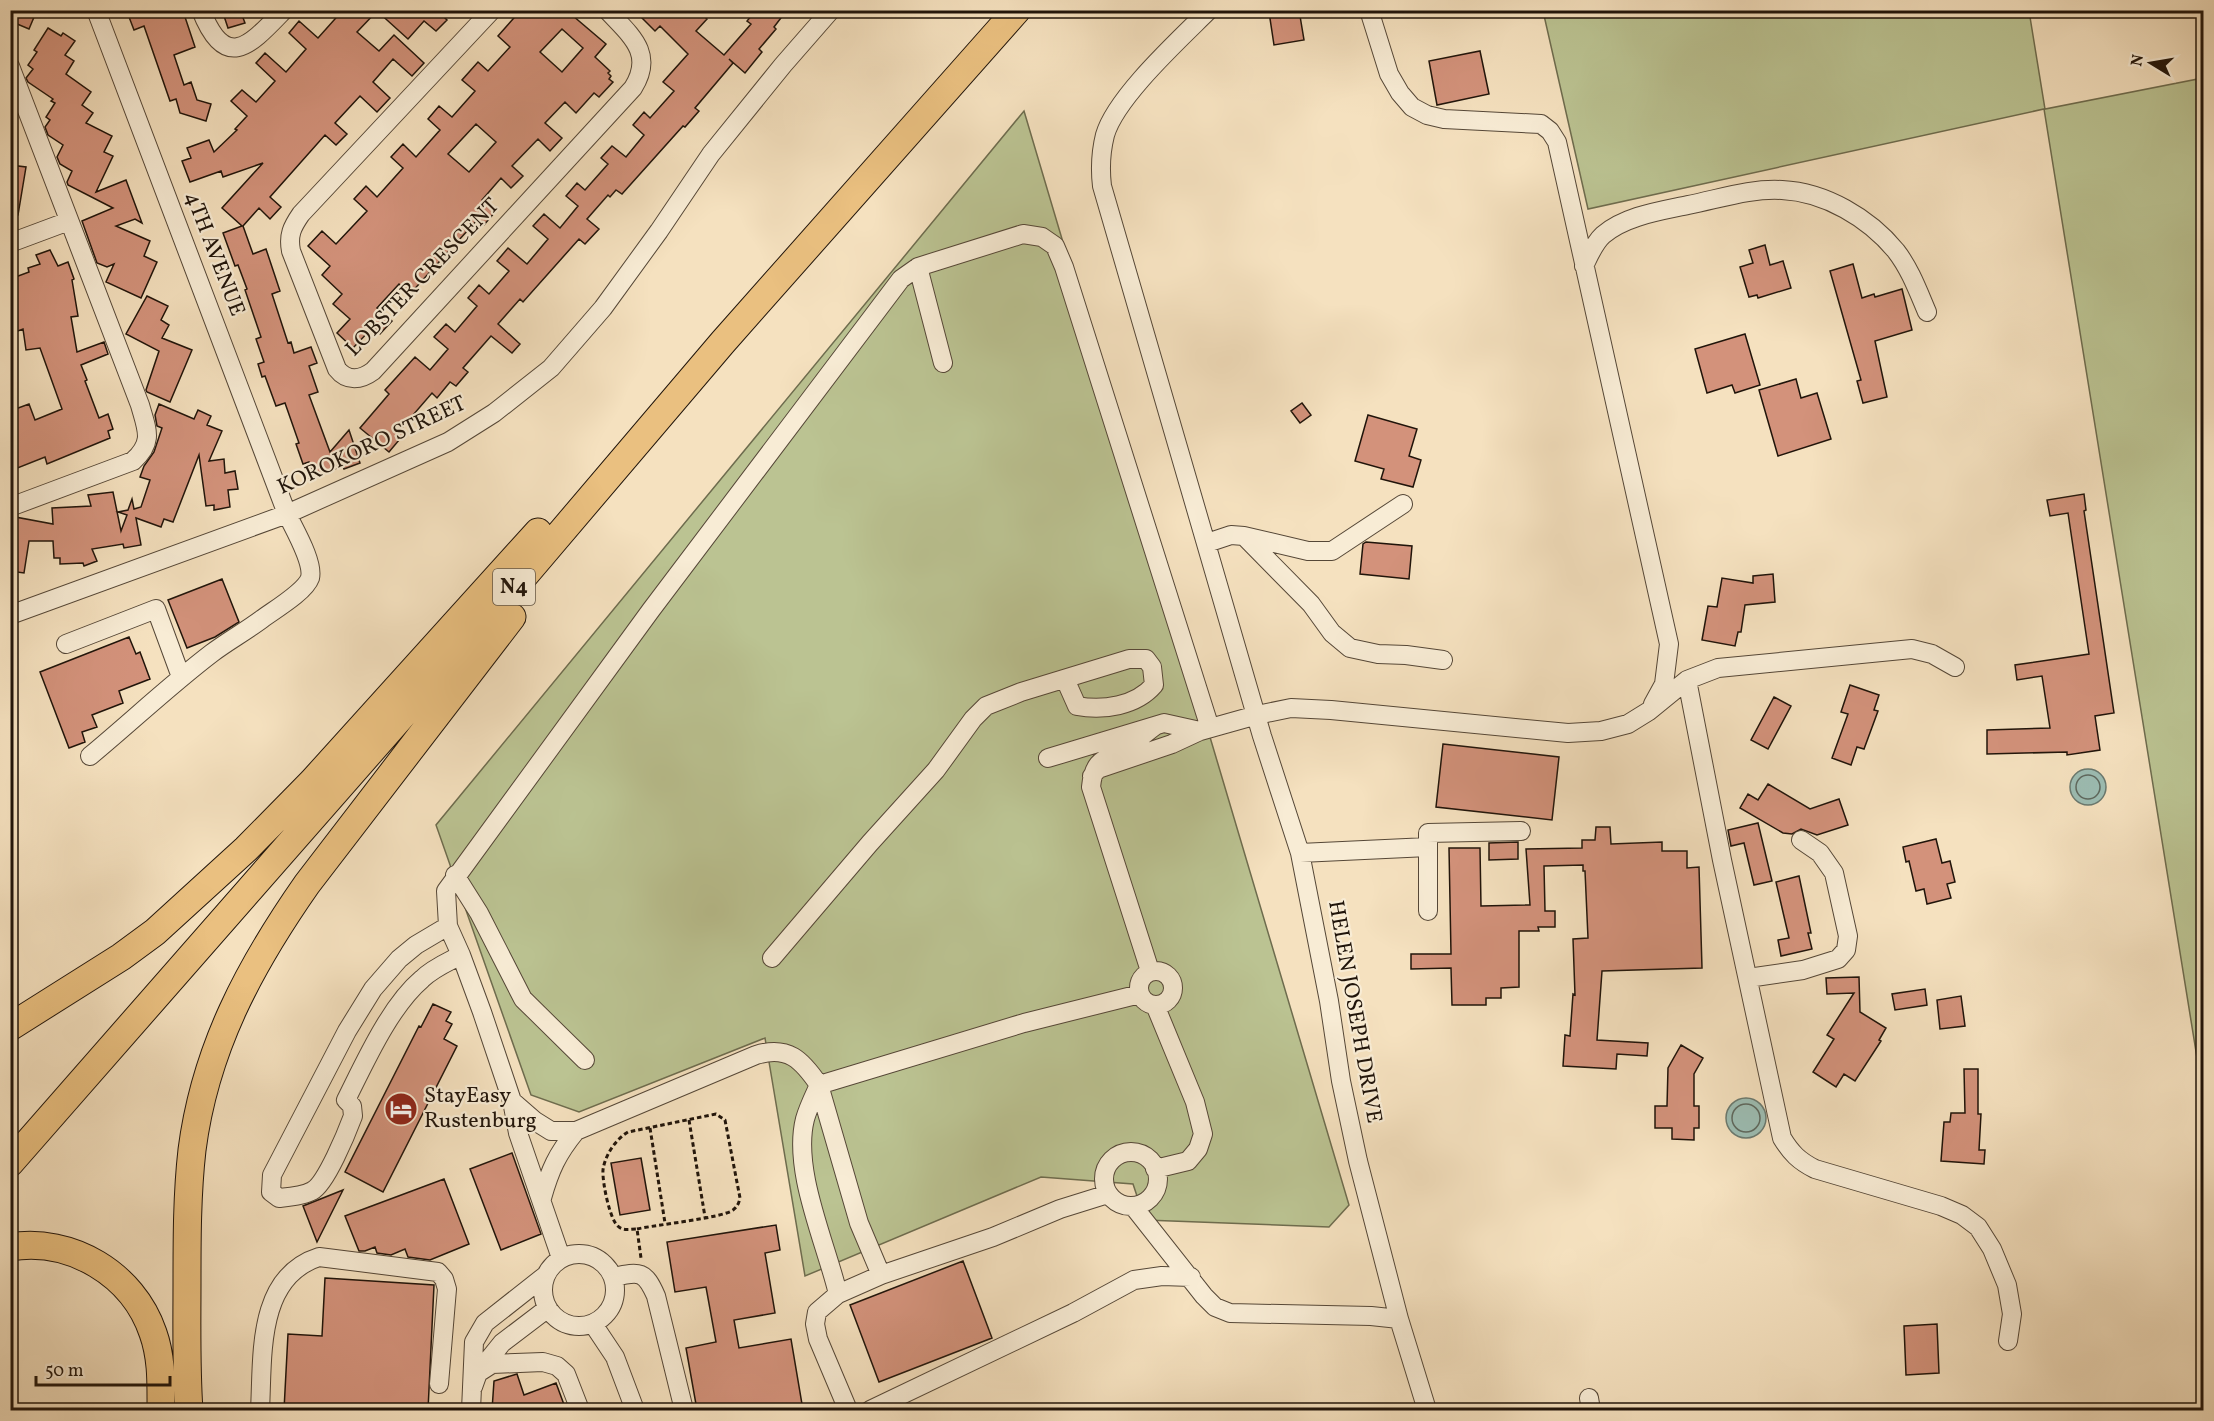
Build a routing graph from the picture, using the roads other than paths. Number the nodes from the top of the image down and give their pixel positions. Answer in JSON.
{"nodes":[{"id":1,"x":96,"y":10,"type":"edge"},
{"id":2,"x":201,"y":10,"type":"edge"},
{"id":3,"x":284,"y":10,"type":"edge"},
{"id":4,"x":492,"y":10,"type":"edge"},
{"id":5,"x":607,"y":10,"type":"edge"},
{"id":6,"x":831,"y":10,"type":"edge"},
{"id":7,"x":1017,"y":10,"type":"edge"},
{"id":8,"x":1209,"y":10,"type":"edge"},
{"id":9,"x":1369,"y":10,"type":"edge"},
{"id":10,"x":10,"y":66,"type":"edge"},
{"id":11,"x":917,"y":124,"type":"junction"},
{"id":12,"x":69,"y":221,"type":"junction"},
{"id":13,"x":10,"y":243,"type":"edge"},
{"id":14,"x":1584,"y":266,"type":"junction"},
{"id":15,"x":918,"y":267,"type":"junction"},
{"id":16,"x":1927,"y":312,"type":"dead end"},
{"id":17,"x":723,"y":342,"type":"junction"},
{"id":18,"x":943,"y":363,"type":"dead end"},
{"id":19,"x":1403,"y":504,"type":"dead end"},
{"id":20,"x":10,"y":507,"type":"edge"},
{"id":21,"x":287,"y":514,"type":"junction"},
{"id":22,"x":1244,"y":536,"type":"junction"},
{"id":23,"x":1206,"y":543,"type":"junction"},
{"id":24,"x":10,"y":615,"type":"edge"},
{"id":25,"x":66,"y":644,"type":"dead end"},
{"id":26,"x":1443,"y":660,"type":"dead end"},
{"id":27,"x":1954,"y":667,"type":"dead end"},
{"id":28,"x":181,"y":677,"type":"junction"},
{"id":29,"x":1065,"y":679,"type":"dead end"},
{"id":30,"x":1687,"y":680,"type":"junction"},
{"id":31,"x":1650,"y":711,"type":"junction"},
{"id":32,"x":1257,"y":715,"type":"junction"},
{"id":33,"x":1155,"y":726,"type":"junction"},
{"id":34,"x":1205,"y":730,"type":"junction"},
{"id":35,"x":90,"y":756,"type":"dead end"},
{"id":36,"x":1048,"y":758,"type":"dead end"},
{"id":37,"x":1092,"y":776,"type":"junction"},
{"id":38,"x":1521,"y":831,"type":"dead end"},
{"id":39,"x":1801,"y":840,"type":"dead end"},
{"id":40,"x":1428,"y":847,"type":"junction"},
{"id":41,"x":1300,"y":853,"type":"junction"},
{"id":42,"x":455,"y":875,"type":"junction"},
{"id":43,"x":1428,"y":911,"type":"dead end"},
{"id":44,"x":448,"y":926,"type":"junction"},
{"id":45,"x":461,"y":955,"type":"junction"},
{"id":46,"x":772,"y":958,"type":"dead end"},
{"id":47,"x":1150,"y":972,"type":"junction"},
{"id":48,"x":1748,"y":978,"type":"junction"},
{"id":49,"x":1140,"y":994,"type":"junction"},
{"id":50,"x":1155,"y":1005,"type":"junction"},
{"id":51,"x":10,"y":1027,"type":"edge"},
{"id":52,"x":585,"y":1060,"type":"dead end"},
{"id":53,"x":819,"y":1085,"type":"junction"},
{"id":54,"x":319,"y":1086,"type":"junction"},
{"id":55,"x":346,"y":1100,"type":"junction"},
{"id":56,"x":512,"y":1101,"type":"junction"},
{"id":57,"x":576,"y":1131,"type":"junction"},
{"id":58,"x":10,"y":1163,"type":"edge"},
{"id":59,"x":1155,"y":1168,"type":"junction"},
{"id":60,"x":1108,"y":1194,"type":"junction"},
{"id":61,"x":542,"y":1198,"type":"junction"},
{"id":62,"x":1133,"y":1206,"type":"junction"},
{"id":63,"x":10,"y":1247,"type":"edge"},
{"id":64,"x":561,"y":1258,"type":"junction"},
{"id":65,"x":546,"y":1275,"type":"junction"},
{"id":66,"x":881,"y":1275,"type":"junction"},
{"id":67,"x":614,"y":1277,"type":"junction"},
{"id":68,"x":1191,"y":1277,"type":"junction"},
{"id":69,"x":838,"y":1294,"type":"junction"},
{"id":70,"x":548,"y":1308,"type":"junction"},
{"id":71,"x":1399,"y":1319,"type":"junction"},
{"id":72,"x":593,"y":1324,"type":"junction"},
{"id":73,"x":2008,"y":1341,"type":"dead end"},
{"id":74,"x":475,"y":1381,"type":"junction"},
{"id":75,"x":439,"y":1384,"type":"dead end"},
{"id":76,"x":161,"y":1410,"type":"edge"},
{"id":77,"x":189,"y":1410,"type":"edge"},
{"id":78,"x":260,"y":1410,"type":"edge"},
{"id":79,"x":471,"y":1410,"type":"edge"},
{"id":80,"x":580,"y":1410,"type":"edge"},
{"id":81,"x":635,"y":1410,"type":"edge"},
{"id":82,"x":684,"y":1410,"type":"edge"},
{"id":83,"x":848,"y":1410,"type":"edge"},
{"id":84,"x":870,"y":1410,"type":"edge"},
{"id":85,"x":1426,"y":1410,"type":"edge"}],
"edges":[{"from":1,"to":21,"type":"street","name":"4TH AVENUE"},
{"from":2,"to":3,"type":"street"},
{"from":4,"to":5,"type":"street","name":"LOBSTER CRESCENT"},
{"from":6,"to":21,"type":"street","name":"KOROKORO STREET"},
{"from":7,"to":11,"type":"highway","number":"N4"},
{"from":8,"to":23,"type":"street","name":"HELEN JOSEPH DRIVE"},
{"from":9,"to":14,"type":"street"},
{"from":10,"to":12,"type":"street"},
{"from":11,"to":17,"type":"highway","number":"N4"},
{"from":11,"to":51,"type":"highway"},
{"from":12,"to":13,"type":"street"},
{"from":12,"to":20,"type":"street"},
{"from":14,"to":16,"type":"street"},
{"from":14,"to":31,"type":"street"},
{"from":15,"to":18,"type":"street"},
{"from":15,"to":34,"type":"street"},
{"from":15,"to":42,"type":"street"},
{"from":17,"to":58,"type":"highway","number":"N4"},
{"from":17,"to":77,"type":"highway"},
{"from":19,"to":22,"type":"street"},
{"from":21,"to":24,"type":"street","name":"KOROKORO STREET"},
{"from":21,"to":28,"type":"street","name":"4TH AVENUE"},
{"from":22,"to":23,"type":"street"},
{"from":22,"to":26,"type":"street"},
{"from":23,"to":32,"type":"street","name":"HELEN JOSEPH DRIVE"},
{"from":25,"to":28,"type":"street"},
{"from":27,"to":30,"type":"street"},
{"from":28,"to":35,"type":"street","name":"4TH AVENUE"},
{"from":29,"to":46,"type":"street"},
{"from":30,"to":31,"type":"street"},
{"from":30,"to":48,"type":"street"},
{"from":31,"to":32,"type":"street"},
{"from":32,"to":34,"type":"street"},
{"from":32,"to":41,"type":"street","name":"HELEN JOSEPH DRIVE"},
{"from":33,"to":34,"type":"street"},
{"from":33,"to":36,"type":"street"},
{"from":33,"to":37,"type":"street"},
{"from":34,"to":37,"type":"street"},
{"from":37,"to":47,"type":"street"},
{"from":38,"to":40,"type":"street"},
{"from":39,"to":48,"type":"street"},
{"from":40,"to":41,"type":"street"},
{"from":40,"to":43,"type":"street"},
{"from":41,"to":71,"type":"street","name":"HELEN JOSEPH DRIVE"},
{"from":42,"to":44,"type":"street"},
{"from":42,"to":52,"type":"street"},
{"from":44,"to":45,"type":"street"},
{"from":44,"to":54,"type":"street"},
{"from":45,"to":55,"type":"street"},
{"from":45,"to":56,"type":"street"},
{"from":47,"to":49,"type":"street"},
{"from":47,"to":50,"type":"street"},
{"from":48,"to":73,"type":"street"},
{"from":49,"to":50,"type":"street"},
{"from":49,"to":53,"type":"street"},
{"from":50,"to":59,"type":"street"},
{"from":53,"to":57,"type":"street"},
{"from":53,"to":66,"type":"street"},
{"from":53,"to":69,"type":"street"},
{"from":54,"to":55,"type":"street"},
{"from":54,"to":55,"type":"street"},
{"from":56,"to":57,"type":"street"},
{"from":56,"to":61,"type":"street"},
{"from":57,"to":61,"type":"street"},
{"from":59,"to":60,"type":"street"},
{"from":59,"to":62,"type":"street"},
{"from":60,"to":62,"type":"street"},
{"from":60,"to":66,"type":"street"},
{"from":61,"to":64,"type":"street"},
{"from":62,"to":68,"type":"street"},
{"from":63,"to":76,"type":"highway"},
{"from":64,"to":65,"type":"street"},
{"from":64,"to":67,"type":"street"},
{"from":65,"to":70,"type":"street"},
{"from":65,"to":74,"type":"street"},
{"from":66,"to":69,"type":"street"},
{"from":67,"to":72,"type":"street"},
{"from":67,"to":82,"type":"street"},
{"from":68,"to":71,"type":"street"},
{"from":68,"to":84,"type":"street"},
{"from":69,"to":83,"type":"street"},
{"from":70,"to":72,"type":"street"},
{"from":70,"to":74,"type":"street"},
{"from":71,"to":85,"type":"street","name":"HELEN JOSEPH DRIVE"},
{"from":72,"to":81,"type":"street"},
{"from":74,"to":79,"type":"street"},
{"from":74,"to":80,"type":"street"},
{"from":75,"to":78,"type":"street"}]}
